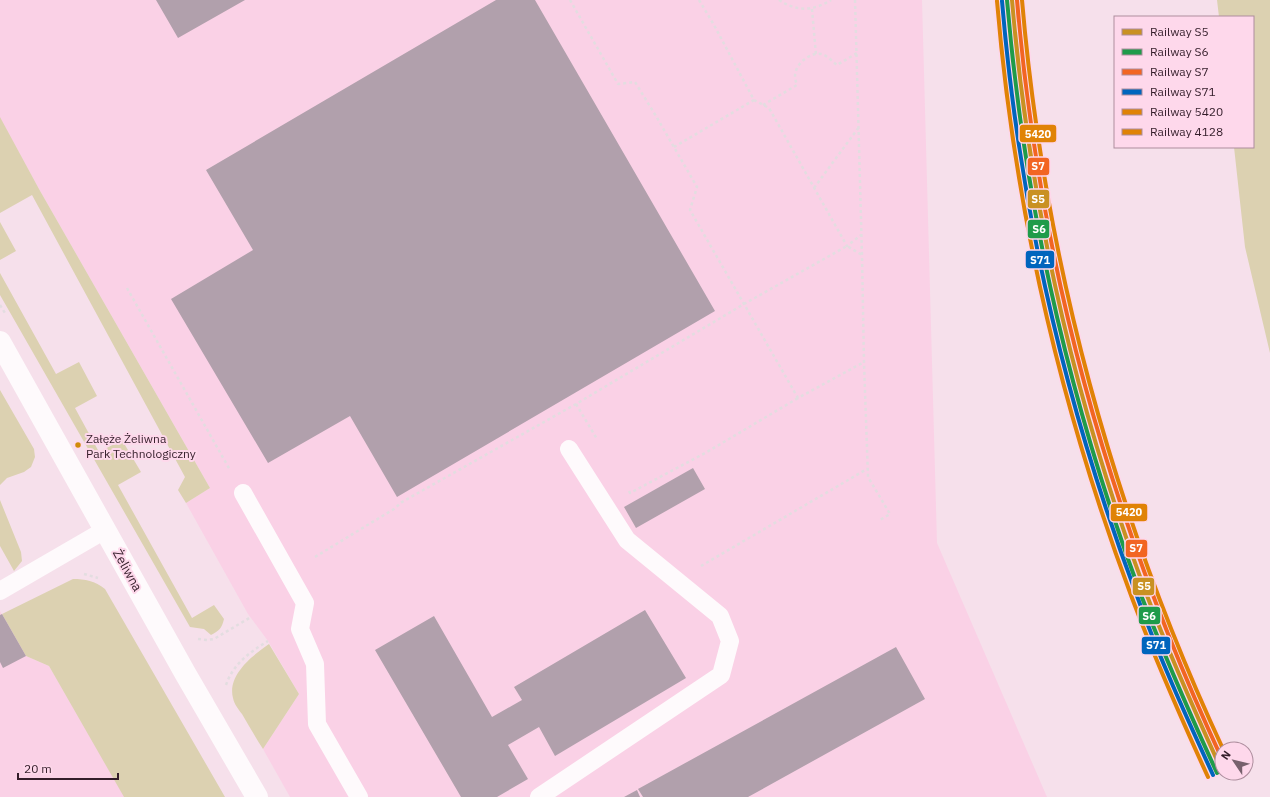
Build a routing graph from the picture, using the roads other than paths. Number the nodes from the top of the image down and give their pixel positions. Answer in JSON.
{"nodes":[{"id":1,"x":0,"y":342,"type":"edge"},
{"id":2,"x":569,"y":449,"type":"dead end"},
{"id":3,"x":243,"y":493,"type":"road end"},
{"id":4,"x":105,"y":530,"type":"junction"},
{"id":5,"x":0,"y":591,"type":"edge"},
{"id":6,"x":257,"y":797,"type":"edge"},
{"id":7,"x":359,"y":797,"type":"edge"},
{"id":8,"x":539,"y":797,"type":"edge"}],
"edges":[{"from":1,"to":4,"type":"street","name":"Żeliwna"},
{"from":2,"to":8,"type":"lane"},
{"from":3,"to":7,"type":"lane"},
{"from":4,"to":5,"type":"lane"},
{"from":4,"to":6,"type":"street","name":"Żeliwna"}]}
